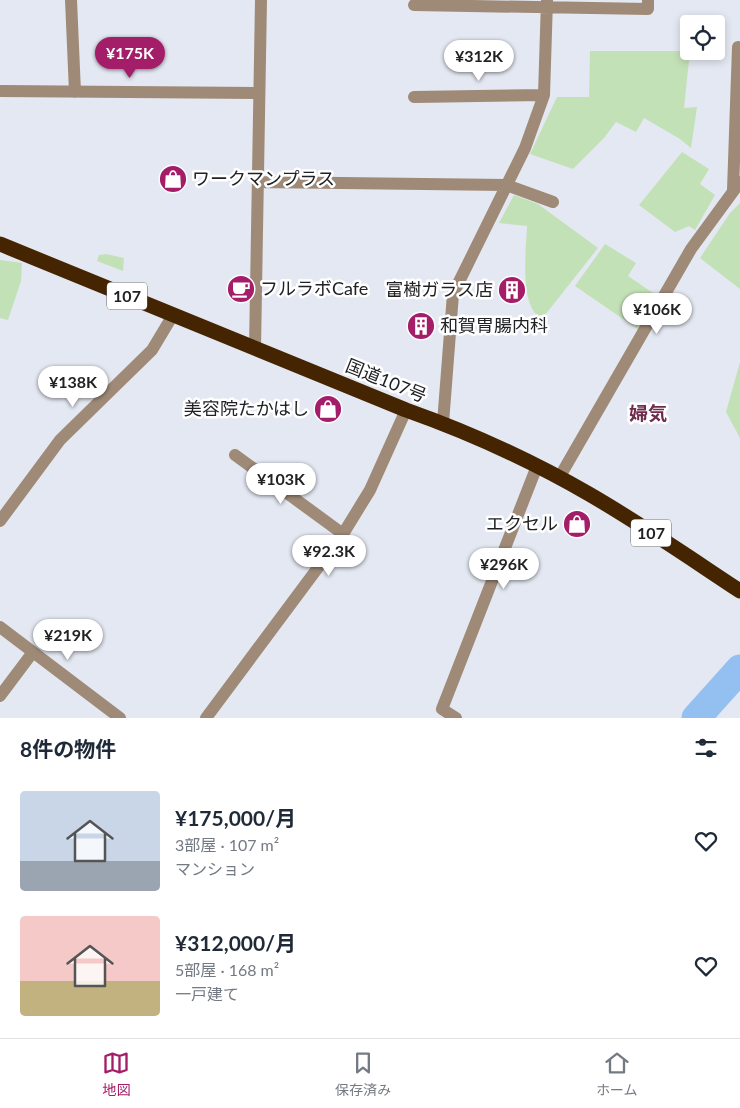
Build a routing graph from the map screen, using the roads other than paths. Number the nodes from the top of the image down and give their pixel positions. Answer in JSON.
{"nodes":[{"id":1,"x":71,"y":0,"type":"edge"},
{"id":2,"x":261,"y":0,"type":"edge"},
{"id":3,"x":648,"y":0,"type":"edge"},
{"id":4,"x":547,"y":4,"type":"edge"},
{"id":5,"x":414,"y":5,"type":"dead end"},
{"id":6,"x":738,"y":47,"type":"dead end"},
{"id":7,"x":0,"y":91,"type":"edge"},
{"id":8,"x":75,"y":92,"type":"junction"},
{"id":9,"x":259,"y":93,"type":"junction"},
{"id":10,"x":544,"y":95,"type":"junction"},
{"id":11,"x":414,"y":97,"type":"dead end"},
{"id":12,"x":258,"y":182,"type":"junction"},
{"id":13,"x":506,"y":186,"type":"junction"},
{"id":14,"x":737,"y":186,"type":"edge"},
{"id":15,"x":553,"y":202,"type":"dead end"},
{"id":16,"x":0,"y":244,"type":"edge"},
{"id":17,"x":173,"y":315,"type":"junction"},
{"id":18,"x":255,"y":348,"type":"junction"},
{"id":19,"x":406,"y":410,"type":"junction"},
{"id":20,"x":444,"y":423,"type":"junction"},
{"id":21,"x":234,"y":455,"type":"dead end"},
{"id":22,"x":537,"y":466,"type":"junction"},
{"id":23,"x":560,"y":478,"type":"junction"},
{"id":24,"x":0,"y":521,"type":"edge"},
{"id":25,"x":343,"y":534,"type":"junction"},
{"id":26,"x":740,"y":591,"type":"edge"},
{"id":27,"x":0,"y":627,"type":"edge"},
{"id":28,"x":33,"y":652,"type":"junction"},
{"id":29,"x":0,"y":696,"type":"edge"},
{"id":30,"x":120,"y":718,"type":"edge"},
{"id":31,"x":206,"y":718,"type":"edge"},
{"id":32,"x":456,"y":718,"type":"edge"}],
"edges":[{"from":1,"to":8,"type":"street"},
{"from":2,"to":9,"type":"street"},
{"from":3,"to":4,"type":"street"},
{"from":4,"to":5,"type":"street"},
{"from":4,"to":10,"type":"street"},
{"from":6,"to":14,"type":"street"},
{"from":7,"to":8,"type":"street"},
{"from":8,"to":9,"type":"street"},
{"from":9,"to":12,"type":"street"},
{"from":10,"to":11,"type":"street"},
{"from":10,"to":13,"type":"street"},
{"from":12,"to":13,"type":"street"},
{"from":12,"to":18,"type":"street"},
{"from":13,"to":15,"type":"street"},
{"from":13,"to":20,"type":"street"},
{"from":14,"to":23,"type":"street"},
{"from":16,"to":17,"type":"highway","name":"国道107号","number":"107"},
{"from":17,"to":18,"type":"highway","name":"国道107号","number":"107"},
{"from":17,"to":24,"type":"street"},
{"from":18,"to":19,"type":"highway","name":"国道107号","number":"107"},
{"from":19,"to":20,"type":"highway","name":"国道107号","number":"107"},
{"from":19,"to":25,"type":"street"},
{"from":20,"to":22,"type":"highway","name":"国道107号","number":"107"},
{"from":21,"to":25,"type":"street"},
{"from":22,"to":23,"type":"highway","name":"国道107号","number":"107"},
{"from":22,"to":32,"type":"street"},
{"from":23,"to":26,"type":"highway","name":"国道107号","number":"107"},
{"from":25,"to":31,"type":"street"},
{"from":27,"to":28,"type":"street"},
{"from":28,"to":29,"type":"street"},
{"from":28,"to":30,"type":"street"}]}
